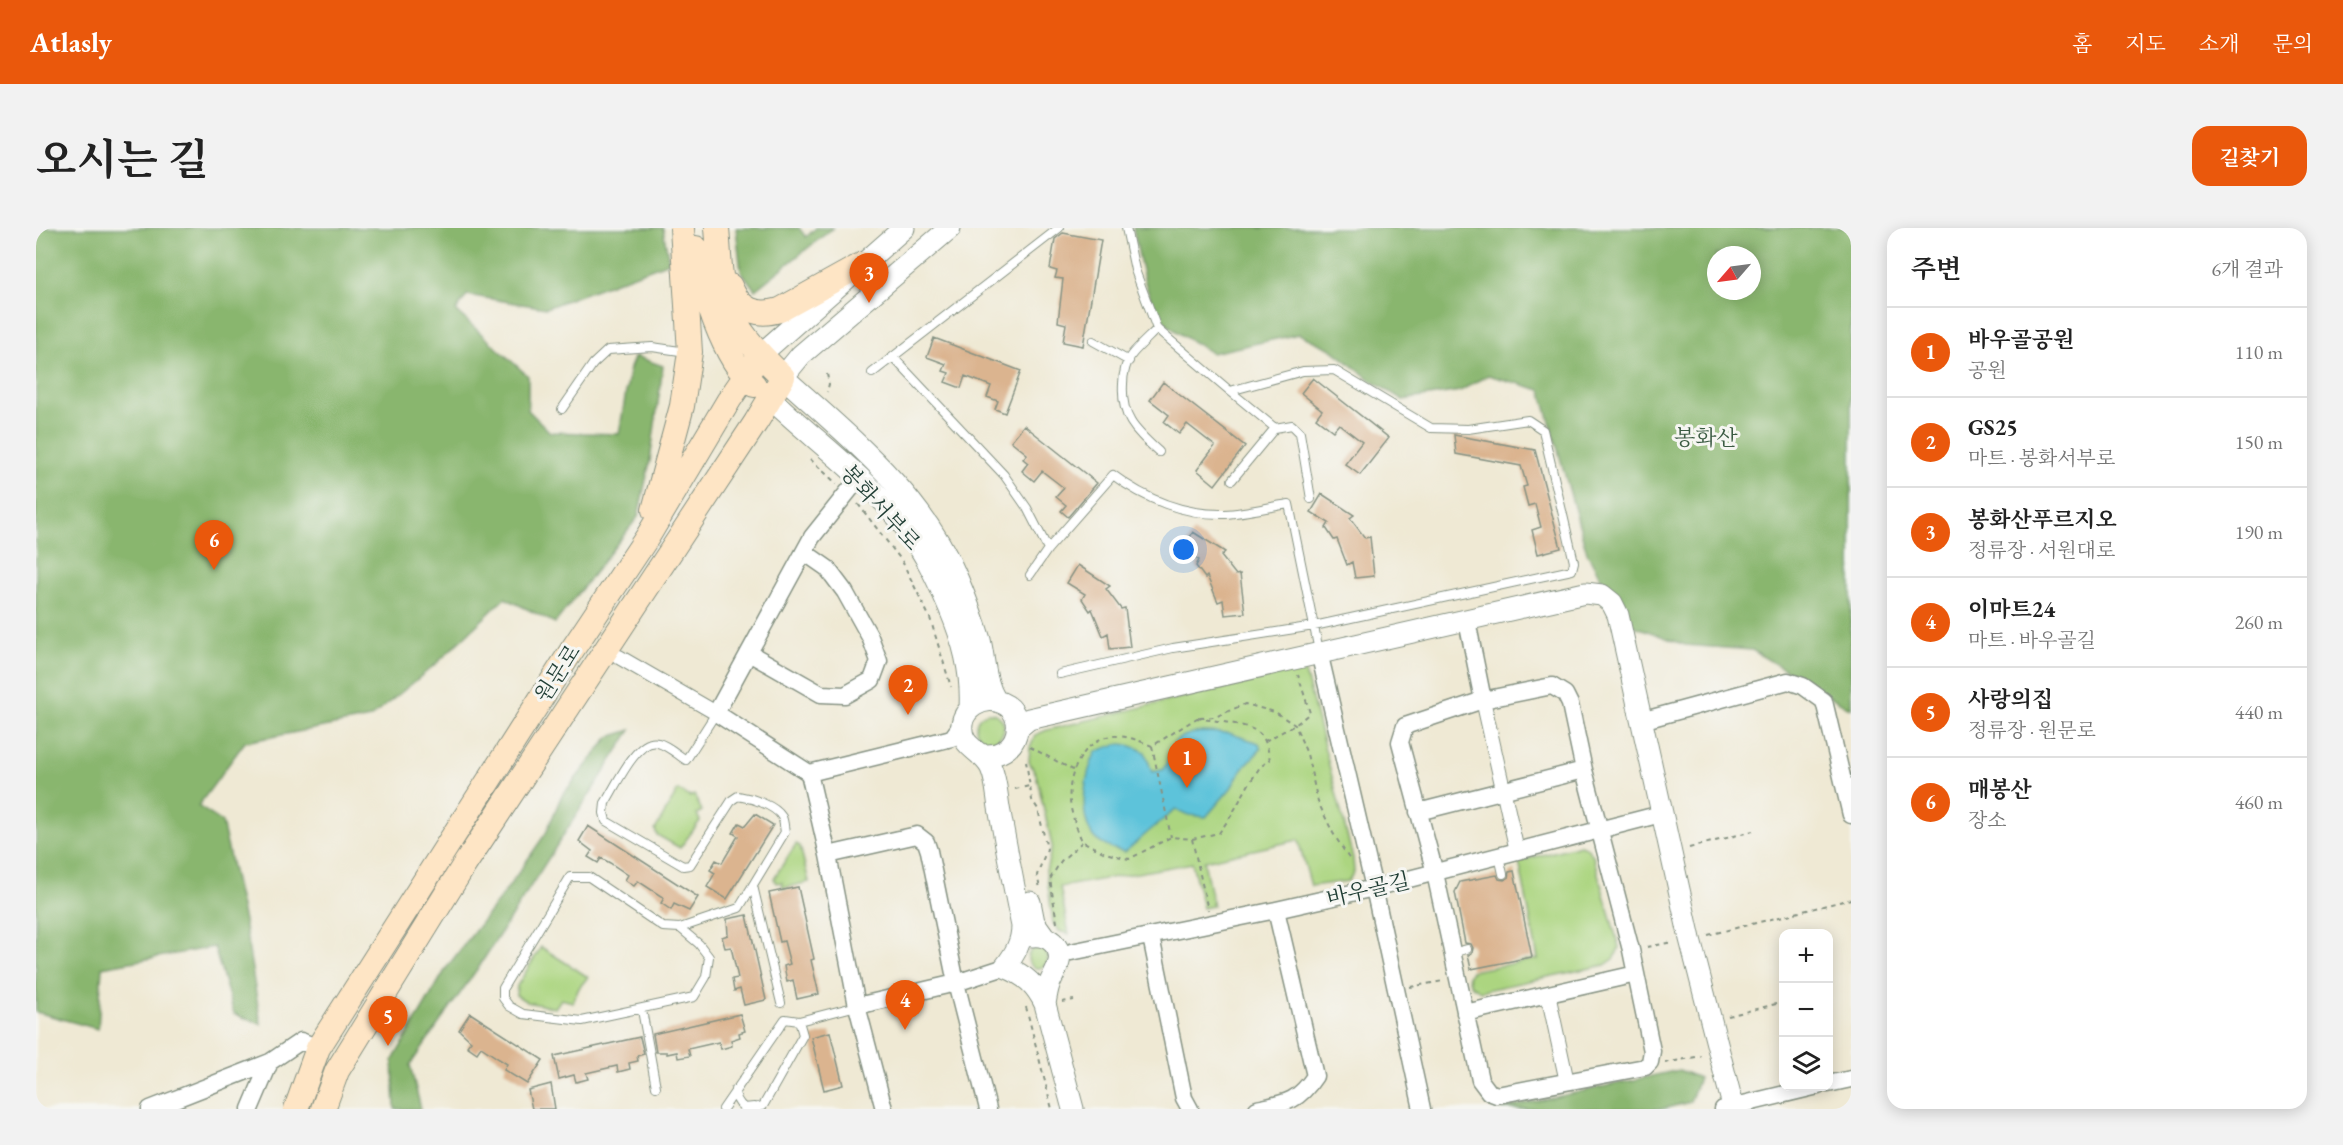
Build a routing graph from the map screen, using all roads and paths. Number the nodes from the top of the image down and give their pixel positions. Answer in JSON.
{"nodes":[{"id":1,"x":682,"y":228,"type":"edge"},
{"id":2,"x":694,"y":228,"type":"edge"},
{"id":3,"x":717,"y":228,"type":"edge"},
{"id":4,"x":904,"y":228,"type":"edge"},
{"id":5,"x":950,"y":228,"type":"edge"},
{"id":6,"x":1059,"y":228,"type":"edge"},
{"id":7,"x":1126,"y":228,"type":"edge"},
{"id":8,"x":719,"y":256,"type":"junction"},
{"id":9,"x":863,"y":264,"type":"junction"},
{"id":10,"x":1157,"y":329,"type":"junction"},
{"id":11,"x":1093,"y":341,"type":"dead end"},
{"id":12,"x":690,"y":352,"type":"junction"},
{"id":13,"x":760,"y":355,"type":"junction"},
{"id":14,"x":893,"y":357,"type":"junction"},
{"id":15,"x":1129,"y":361,"type":"junction"},
{"id":16,"x":872,"y":373,"type":"dead end"},
{"id":17,"x":745,"y":377,"type":"junction"},
{"id":18,"x":783,"y":377,"type":"junction"},
{"id":19,"x":1230,"y":391,"type":"junction"},
{"id":20,"x":770,"y":398,"type":"junction"},
{"id":21,"x":562,"y":409,"type":"dead end"},
{"id":22,"x":1275,"y":428,"type":"junction"},
{"id":23,"x":1159,"y":452,"type":"dead end"},
{"id":24,"x":806,"y":454,"type":"dead end"},
{"id":25,"x":1232,"y":480,"type":"dead end"},
{"id":26,"x":853,"y":486,"type":"junction"},
{"id":27,"x":1311,"y":499,"type":"dead end"},
{"id":28,"x":648,"y":536,"type":"junction"},
{"id":29,"x":1048,"y":549,"type":"junction"},
{"id":30,"x":804,"y":552,"type":"junction"},
{"id":31,"x":1030,"y":575,"type":"dead end"},
{"id":32,"x":1467,"y":621,"type":"junction"},
{"id":33,"x":1314,"y":626,"type":"junction"},
{"id":34,"x":1319,"y":652,"type":"junction"},
{"id":35,"x":749,"y":653,"type":"junction"},
{"id":36,"x":619,"y":657,"type":"dead end"},
{"id":37,"x":1296,"y":670,"type":"dead end"},
{"id":38,"x":1060,"y":674,"type":"dead end"},
{"id":39,"x":951,"y":687,"type":"dead end"},
{"id":40,"x":1483,"y":700,"type":"junction"},
{"id":41,"x":716,"y":713,"type":"junction"},
{"id":42,"x":1197,"y":718,"type":"junction"},
{"id":43,"x":1641,"y":721,"type":"junction"},
{"id":44,"x":961,"y":724,"type":"junction"},
{"id":45,"x":1294,"y":725,"type":"junction"},
{"id":46,"x":1017,"y":731,"type":"junction"},
{"id":47,"x":1264,"y":741,"type":"junction"},
{"id":48,"x":1152,"y":746,"type":"junction"},
{"id":49,"x":975,"y":752,"type":"junction"},
{"id":50,"x":1584,"y":770,"type":"junction"},
{"id":51,"x":1074,"y":771,"type":"junction"},
{"id":52,"x":809,"y":773,"type":"junction"},
{"id":53,"x":1503,"y":791,"type":"junction"},
{"id":54,"x":1418,"y":812,"type":"junction"},
{"id":55,"x":1661,"y":814,"type":"junction"},
{"id":56,"x":1851,"y":815,"type":"edge"},
{"id":57,"x":1600,"y":828,"type":"junction"},
{"id":58,"x":1753,"y":831,"type":"dead end"},
{"id":59,"x":1171,"y":837,"type":"junction"},
{"id":60,"x":1192,"y":839,"type":"junction"},
{"id":61,"x":1082,"y":841,"type":"junction"},
{"id":62,"x":1517,"y":851,"type":"junction"},
{"id":63,"x":1671,"y":853,"type":"junction"},
{"id":64,"x":828,"y":855,"type":"junction"},
{"id":65,"x":1499,"y":856,"type":"junction"},
{"id":66,"x":1354,"y":865,"type":"dead end"},
{"id":67,"x":1435,"y":873,"type":"junction"},
{"id":68,"x":1503,"y":874,"type":"dead end"},
{"id":69,"x":753,"y":886,"type":"junction"},
{"id":70,"x":1374,"y":888,"type":"junction"},
{"id":71,"x":1041,"y":898,"type":"dead end"},
{"id":72,"x":1851,"y":899,"type":"edge"},
{"id":73,"x":1276,"y":910,"type":"junction"},
{"id":74,"x":1208,"y":912,"type":"dead end"},
{"id":75,"x":680,"y":928,"type":"junction"},
{"id":76,"x":1151,"y":937,"type":"junction"},
{"id":77,"x":1690,"y":939,"type":"junction"},
{"id":78,"x":1631,"y":950,"type":"junction"},
{"id":79,"x":1057,"y":951,"type":"junction"},
{"id":80,"x":1017,"y":963,"type":"junction"},
{"id":81,"x":1636,"y":974,"type":"junction"},
{"id":82,"x":1457,"y":978,"type":"junction"},
{"id":83,"x":956,"y":982,"type":"junction"},
{"id":84,"x":1395,"y":990,"type":"junction"},
{"id":85,"x":1548,"y":994,"type":"junction"},
{"id":86,"x":1024,"y":999,"type":"dead end"},
{"id":87,"x":781,"y":1003,"type":"dead end"},
{"id":88,"x":1779,"y":1003,"type":"edge"},
{"id":89,"x":1046,"y":1004,"type":"junction"},
{"id":90,"x":857,"y":1006,"type":"junction"},
{"id":91,"x":642,"y":1010,"type":"junction"},
{"id":92,"x":1465,"y":1013,"type":"junction"},
{"id":93,"x":798,"y":1020,"type":"junction"},
{"id":94,"x":1710,"y":1020,"type":"junction"},
{"id":95,"x":318,"y":1048,"type":"junction"},
{"id":96,"x":1718,"y":1053,"type":"junction"},
{"id":97,"x":270,"y":1062,"type":"junction"},
{"id":98,"x":1645,"y":1066,"type":"junction"},
{"id":99,"x":1851,"y":1079,"type":"edge"},
{"id":100,"x":1567,"y":1082,"type":"junction"},
{"id":101,"x":1833,"y":1083,"type":"edge"},
{"id":102,"x":656,"y":1087,"type":"dead end"},
{"id":103,"x":735,"y":1090,"type":"junction"},
{"id":104,"x":1798,"y":1091,"type":"edge"},
{"id":105,"x":763,"y":1106,"type":"junction"},
{"id":106,"x":1728,"y":1108,"type":"edge"},
{"id":107,"x":150,"y":1109,"type":"edge"},
{"id":108,"x":250,"y":1109,"type":"edge"},
{"id":109,"x":296,"y":1109,"type":"edge"},
{"id":110,"x":323,"y":1109,"type":"edge"},
{"id":111,"x":723,"y":1109,"type":"edge"},
{"id":112,"x":750,"y":1109,"type":"edge"},
{"id":113,"x":884,"y":1109,"type":"edge"},
{"id":114,"x":988,"y":1109,"type":"edge"},
{"id":115,"x":1052,"y":1109,"type":"edge"},
{"id":116,"x":1073,"y":1109,"type":"edge"},
{"id":117,"x":1191,"y":1109,"type":"edge"},
{"id":118,"x":1257,"y":1109,"type":"edge"},
{"id":119,"x":1422,"y":1109,"type":"edge"}],
"edges":[{"from":1,"to":12,"type":"main road"},
{"from":2,"to":17,"type":"main road"},
{"from":3,"to":8,"type":"main road"},
{"from":4,"to":9,"type":"street"},
{"from":5,"to":18,"type":"street"},
{"from":6,"to":14,"type":"lane"},
{"from":7,"to":10,"type":"lane"},
{"from":8,"to":9,"type":"main road"},
{"from":8,"to":13,"type":"main road"},
{"from":9,"to":13,"type":"street"},
{"from":10,"to":15,"type":"lane"},
{"from":10,"to":19,"type":"lane"},
{"from":11,"to":15,"type":"lane"},
{"from":12,"to":21,"type":"lane"},
{"from":12,"to":28,"type":"main road"},
{"from":13,"to":17,"type":"main road","name":"원문로"},
{"from":13,"to":18,"type":"main road"},
{"from":14,"to":16,"type":"lane"},
{"from":14,"to":29,"type":"lane"},
{"from":15,"to":23,"type":"lane"},
{"from":17,"to":20,"type":"main road"},
{"from":17,"to":28,"type":"main road","name":"원문로"},
{"from":18,"to":20,"type":"main road","name":"원문로"},
{"from":18,"to":46,"type":"street","name":"봉화서부로"},
{"from":19,"to":22,"type":"lane"},
{"from":19,"to":33,"type":"lane"},
{"from":20,"to":26,"type":"street","name":"봉화서부로"},
{"from":20,"to":110,"type":"main road","name":"원문로"},
{"from":22,"to":25,"type":"lane"},
{"from":22,"to":27,"type":"lane"},
{"from":24,"to":26,"type":"path"},
{"from":26,"to":30,"type":"street"},
{"from":26,"to":39,"type":"path"},
{"from":26,"to":44,"type":"street","name":"봉화서부로"},
{"from":28,"to":95,"type":"main road","name":"원문로"},
{"from":29,"to":31,"type":"lane"},
{"from":29,"to":33,"type":"lane"},
{"from":30,"to":35,"type":"street"},
{"from":30,"to":35,"type":"street"},
{"from":32,"to":34,"type":"street"},
{"from":32,"to":40,"type":"street"},
{"from":32,"to":43,"type":"street"},
{"from":33,"to":34,"type":"lane"},
{"from":33,"to":38,"type":"lane"},
{"from":34,"to":46,"type":"street"},
{"from":34,"to":70,"type":"street"},
{"from":35,"to":41,"type":"street"},
{"from":36,"to":41,"type":"street"},
{"from":37,"to":45,"type":"path"},
{"from":40,"to":50,"type":"street"},
{"from":40,"to":53,"type":"street"},
{"from":40,"to":54,"type":"street"},
{"from":41,"to":52,"type":"street"},
{"from":41,"to":69,"type":"lane"},
{"from":42,"to":45,"type":"path"},
{"from":42,"to":47,"type":"path"},
{"from":42,"to":48,"type":"path"},
{"from":43,"to":55,"type":"street"},
{"from":43,"to":56,"type":"street"},
{"from":44,"to":46,"type":"street"},
{"from":44,"to":49,"type":"street","name":"봉화서부로"},
{"from":44,"to":52,"type":"street"},
{"from":45,"to":47,"type":"path"},
{"from":45,"to":66,"type":"path"},
{"from":46,"to":49,"type":"street"},
{"from":46,"to":51,"type":"path"},
{"from":46,"to":71,"type":"path"},
{"from":46,"to":79,"type":"street"},
{"from":47,"to":60,"type":"path"},
{"from":48,"to":51,"type":"path"},
{"from":48,"to":59,"type":"path"},
{"from":49,"to":80,"type":"street","name":"봉화서부로"},
{"from":50,"to":53,"type":"street"},
{"from":50,"to":57,"type":"street"},
{"from":51,"to":61,"type":"path"},
{"from":52,"to":64,"type":"street"},
{"from":53,"to":54,"type":"street"},
{"from":53,"to":62,"type":"street"},
{"from":54,"to":67,"type":"street"},
{"from":55,"to":57,"type":"street","name":"바우골길"},
{"from":55,"to":63,"type":"street"},
{"from":57,"to":62,"type":"street","name":"바우골길"},
{"from":57,"to":78,"type":"street"},
{"from":58,"to":63,"type":"path"},
{"from":59,"to":60,"type":"path"},
{"from":59,"to":61,"type":"path"},
{"from":60,"to":74,"type":"path"},
{"from":61,"to":79,"type":"path"},
{"from":62,"to":65,"type":"street","name":"바우골길"},
{"from":63,"to":77,"type":"street"},
{"from":64,"to":83,"type":"street"},
{"from":64,"to":90,"type":"street"},
{"from":65,"to":67,"type":"street","name":"바우골길"},
{"from":65,"to":68,"type":"lane"},
{"from":67,"to":70,"type":"street","name":"바우골길"},
{"from":67,"to":82,"type":"street"},
{"from":69,"to":75,"type":"lane"},
{"from":69,"to":87,"type":"lane"},
{"from":70,"to":73,"type":"street","name":"바우골길"},
{"from":70,"to":84,"type":"street"},
{"from":72,"to":77,"type":"path"},
{"from":73,"to":76,"type":"street","name":"바우골길"},
{"from":73,"to":118,"type":"street"},
{"from":75,"to":91,"type":"lane"},
{"from":75,"to":91,"type":"lane"},
{"from":76,"to":79,"type":"street","name":"바우골길"},
{"from":76,"to":117,"type":"street"},
{"from":77,"to":78,"type":"path"},
{"from":77,"to":94,"type":"street"},
{"from":78,"to":81,"type":"street"},
{"from":79,"to":80,"type":"street"},
{"from":79,"to":80,"type":"street"},
{"from":79,"to":89,"type":"street"},
{"from":80,"to":83,"type":"street"},
{"from":80,"to":89,"type":"street"},
{"from":81,"to":85,"type":"street"},
{"from":81,"to":98,"type":"street"},
{"from":82,"to":84,"type":"path"},
{"from":82,"to":92,"type":"street"},
{"from":83,"to":90,"type":"street"},
{"from":83,"to":114,"type":"street"},
{"from":84,"to":119,"type":"street"},
{"from":85,"to":92,"type":"street"},
{"from":85,"to":100,"type":"street"},
{"from":86,"to":115,"type":"path"},
{"from":88,"to":94,"type":"path"},
{"from":89,"to":116,"type":"street"},
{"from":90,"to":93,"type":"lane"},
{"from":90,"to":113,"type":"street"},
{"from":91,"to":102,"type":"lane"},
{"from":92,"to":100,"type":"street"},
{"from":93,"to":103,"type":"lane"},
{"from":93,"to":105,"type":"lane"},
{"from":94,"to":96,"type":"street"},
{"from":95,"to":97,"type":"street"},
{"from":95,"to":109,"type":"main road","name":"원문로"},
{"from":96,"to":98,"type":"path"},
{"from":96,"to":106,"type":"street"},
{"from":97,"to":107,"type":"street"},
{"from":97,"to":108,"type":"street"},
{"from":98,"to":100,"type":"street"},
{"from":99,"to":101,"type":"street"},
{"from":103,"to":105,"type":"lane"},
{"from":103,"to":111,"type":"lane"},
{"from":104,"to":106,"type":"street"},
{"from":105,"to":112,"type":"lane"}]}
